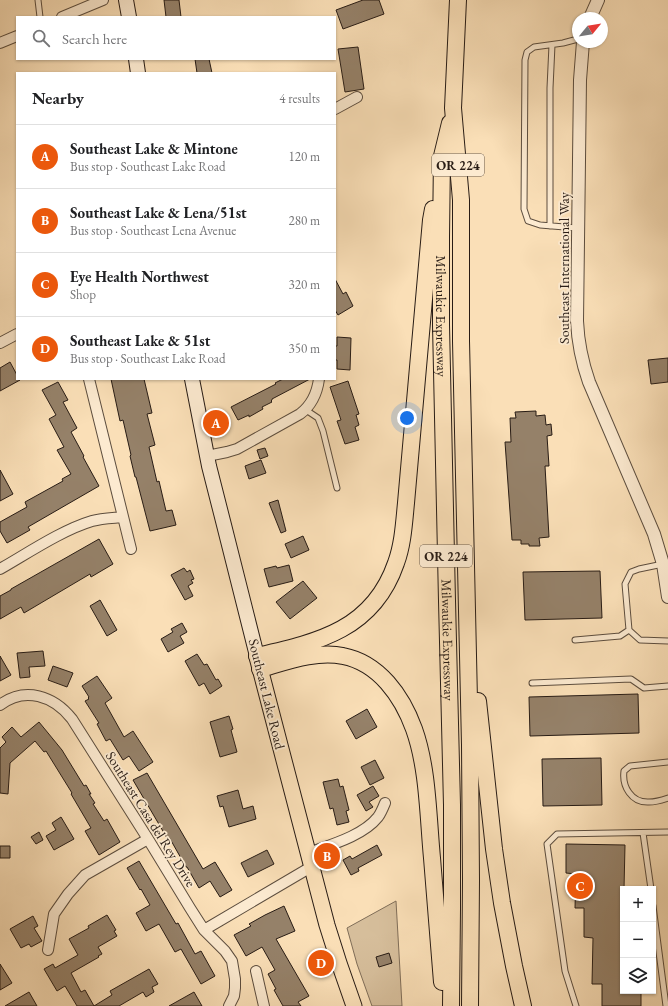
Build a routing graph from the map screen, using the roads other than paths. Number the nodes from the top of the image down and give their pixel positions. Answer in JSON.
{"nodes":[{"id":1,"x":38,"y":0,"type":"edge"},
{"id":2,"x":103,"y":0,"type":"edge"},
{"id":3,"x":126,"y":0,"type":"edge"},
{"id":4,"x":458,"y":0,"type":"edge"},
{"id":5,"x":598,"y":0,"type":"edge"},
{"id":6,"x":593,"y":12,"type":"edge"},
{"id":7,"x":40,"y":16,"type":"edge"},
{"id":8,"x":64,"y":16,"type":"edge"},
{"id":9,"x":129,"y":16,"type":"edge"},
{"id":10,"x":16,"y":36,"type":"edge"},
{"id":11,"x":572,"y":41,"type":"edge"},
{"id":12,"x":0,"y":43,"type":"edge"},
{"id":13,"x":552,"y":45,"type":"junction"},
{"id":14,"x":583,"y":48,"type":"edge"},
{"id":15,"x":136,"y":60,"type":"edge"},
{"id":16,"x":138,"y":72,"type":"edge"},
{"id":17,"x":357,"y":97,"type":"dead end"},
{"id":18,"x":336,"y":108,"type":"edge"},
{"id":19,"x":453,"y":108,"type":"junction"},
{"id":20,"x":442,"y":156,"type":"junction"},
{"id":21,"x":550,"y":226,"type":"junction"},
{"id":22,"x":578,"y":228,"type":"junction"},
{"id":23,"x":16,"y":335,"type":"edge"},
{"id":24,"x":0,"y":343,"type":"edge"},
{"id":25,"x":89,"y":380,"type":"edge"},
{"id":26,"x":192,"y":380,"type":"edge"},
{"id":27,"x":319,"y":380,"type":"edge"},
{"id":28,"x":306,"y":410,"type":"junction"},
{"id":29,"x":207,"y":456,"type":"junction"},
{"id":30,"x":337,"y":488,"type":"dead end"},
{"id":31,"x":123,"y":517,"type":"junction"},
{"id":32,"x":131,"y":549,"type":"dead end"},
{"id":33,"x":663,"y":564,"type":"junction"},
{"id":34,"x":0,"y":570,"type":"edge"},
{"id":35,"x":668,"y":597,"type":"edge"},
{"id":36,"x":467,"y":600,"type":"junction"},
{"id":37,"x":629,"y":630,"type":"junction"},
{"id":38,"x":575,"y":640,"type":"dead end"},
{"id":39,"x":668,"y":641,"type":"edge"},
{"id":40,"x":258,"y":663,"type":"junction"},
{"id":41,"x":532,"y":683,"type":"dead end"},
{"id":42,"x":668,"y":686,"type":"edge"},
{"id":43,"x":0,"y":705,"type":"edge"},
{"id":44,"x":668,"y":762,"type":"edge"},
{"id":45,"x":668,"y":798,"type":"edge"},
{"id":46,"x":385,"y":803,"type":"dead end"},
{"id":47,"x":643,"y":832,"type":"junction"},
{"id":48,"x":668,"y":832,"type":"edge"},
{"id":49,"x":148,"y":839,"type":"junction"},
{"id":50,"x":310,"y":860,"type":"junction"},
{"id":51,"x":651,"y":886,"type":"edge"},
{"id":52,"x":655,"y":922,"type":"edge"},
{"id":53,"x":204,"y":930,"type":"junction"},
{"id":54,"x":48,"y":950,"type":"dead end"},
{"id":55,"x":256,"y":971,"type":"dead end"},
{"id":56,"x":229,"y":1006,"type":"edge"},
{"id":57,"x":264,"y":1006,"type":"edge"},
{"id":58,"x":354,"y":1006,"type":"edge"},
{"id":59,"x":444,"y":1006,"type":"edge"},
{"id":60,"x":451,"y":1006,"type":"edge"},
{"id":61,"x":470,"y":1006,"type":"edge"},
{"id":62,"x":523,"y":1006,"type":"edge"},
{"id":63,"x":576,"y":1006,"type":"edge"},
{"id":64,"x":666,"y":1006,"type":"edge"}],
"edges":[{"from":1,"to":7,"type":"lane"},
{"from":2,"to":8,"type":"street"},
{"from":3,"to":9,"type":"main road"},
{"from":4,"to":19,"type":"highway","name":"Milwaukie Expressway","number":"OR 224"},
{"from":5,"to":6,"type":"street"},
{"from":10,"to":12,"type":"street"},
{"from":11,"to":13,"type":"lane"},
{"from":13,"to":21,"type":"lane"},
{"from":13,"to":21,"type":"lane"},
{"from":14,"to":22,"type":"street","name":"Southeast International Way"},
{"from":15,"to":16,"type":"main road"},
{"from":17,"to":18,"type":"street"},
{"from":19,"to":20,"type":"highway","name":"Milwaukie Expressway","number":"OR 224"},
{"from":19,"to":36,"type":"highway","name":"Milwaukie Expressway","number":"OR 224"},
{"from":20,"to":40,"type":"highway"},
{"from":20,"to":60,"type":"highway","name":"Milwaukie Expressway","number":"OR 224"},
{"from":21,"to":22,"type":"lane"},
{"from":22,"to":33,"type":"street","name":"Southeast International Way"},
{"from":23,"to":24,"type":"street"},
{"from":25,"to":31,"type":"street"},
{"from":26,"to":29,"type":"main road","name":"Southeast Lake Road"},
{"from":27,"to":28,"type":"street"},
{"from":28,"to":29,"type":"street"},
{"from":28,"to":30,"type":"lane"},
{"from":29,"to":40,"type":"main road","name":"Southeast Lake Road"},
{"from":31,"to":32,"type":"street"},
{"from":31,"to":34,"type":"street"},
{"from":33,"to":35,"type":"street","name":"Southeast International Way"},
{"from":33,"to":37,"type":"lane"},
{"from":36,"to":61,"type":"highway","name":"Milwaukie Expressway","number":"OR 224"},
{"from":36,"to":62,"type":"highway"},
{"from":37,"to":38,"type":"lane"},
{"from":37,"to":39,"type":"lane"},
{"from":40,"to":50,"type":"main road","name":"Southeast Lake Road"},
{"from":40,"to":59,"type":"highway"},
{"from":41,"to":42,"type":"lane"},
{"from":43,"to":49,"type":"street","name":"Southeast Casa del Rey Drive"},
{"from":44,"to":45,"type":"lane"},
{"from":46,"to":50,"type":"street"},
{"from":47,"to":48,"type":"lane"},
{"from":47,"to":51,"type":"lane"},
{"from":47,"to":63,"type":"lane"},
{"from":49,"to":53,"type":"street","name":"Southeast Casa del Rey Drive"},
{"from":49,"to":54,"type":"street"},
{"from":50,"to":53,"type":"street"},
{"from":50,"to":58,"type":"main road","name":"Southeast Lake Road"},
{"from":52,"to":64,"type":"lane"},
{"from":53,"to":56,"type":"street","name":"Southeast Casa del Rey Drive"},
{"from":55,"to":57,"type":"street"}]}
